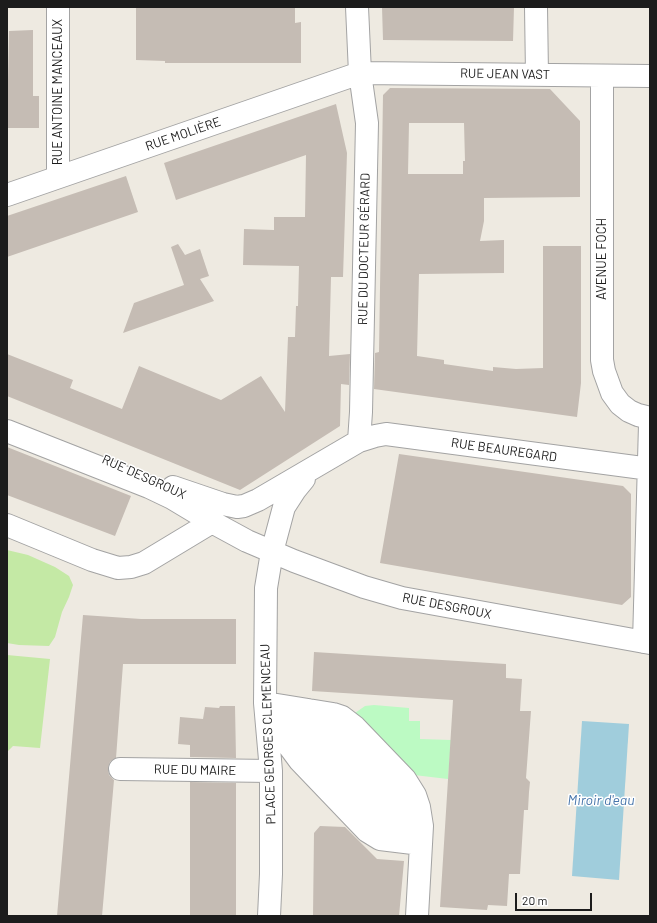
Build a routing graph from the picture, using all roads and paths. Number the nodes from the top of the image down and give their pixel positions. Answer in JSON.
{"nodes":[{"id":1,"x":58,"y":7,"type":"edge"},
{"id":2,"x":357,"y":7,"type":"edge"},
{"id":3,"x":536,"y":7,"type":"edge"},
{"id":4,"x":360,"y":73,"type":"junction"},
{"id":5,"x":537,"y":75,"type":"junction"},
{"id":6,"x":602,"y":76,"type":"junction"},
{"id":7,"x":650,"y":76,"type":"edge"},
{"id":8,"x":58,"y":177,"type":"junction"},
{"id":9,"x":7,"y":196,"type":"edge"},
{"id":10,"x":650,"y":418,"type":"edge"},
{"id":11,"x":7,"y":419,"type":"edge"},
{"id":12,"x":650,"y":424,"type":"edge"},
{"id":13,"x":7,"y":431,"type":"edge"},
{"id":14,"x":359,"y":441,"type":"junction"},
{"id":15,"x":317,"y":467,"type":"junction"},
{"id":16,"x":649,"y":469,"type":"edge"},
{"id":17,"x":173,"y":487,"type":"junction"},
{"id":18,"x":212,"y":522,"type":"junction"},
{"id":19,"x":7,"y":524,"type":"edge"},
{"id":20,"x":272,"y":552,"type":"junction"},
{"id":21,"x":647,"y":643,"type":"edge"},
{"id":22,"x":265,"y":703,"type":"junction"},
{"id":23,"x":120,"y":769,"type":"dead end"},
{"id":24,"x":271,"y":771,"type":"junction"},
{"id":25,"x":421,"y":835,"type":"junction"},
{"id":26,"x":270,"y":916,"type":"edge"},
{"id":27,"x":417,"y":916,"type":"edge"}],
"edges":[{"from":1,"to":8,"type":"street","name":"RUE ANTOINE MANCEAUX"},
{"from":2,"to":4,"type":"street","name":"RUE DU DOCTEUR GÉRARD"},
{"from":3,"to":5,"type":"street"},
{"from":4,"to":5,"type":"street","name":"RUE JEAN VAST"},
{"from":4,"to":8,"type":"street","name":"RUE MOLIÈRE"},
{"from":4,"to":14,"type":"street","name":"RUE DU DOCTEUR GÉRARD"},
{"from":5,"to":6,"type":"street","name":"RUE JEAN VAST"},
{"from":6,"to":7,"type":"street","name":"RUE JEAN VAST"},
{"from":6,"to":10,"type":"street","name":"AVENUE FOCH"},
{"from":8,"to":9,"type":"street","name":"RUE MOLIÈRE"},
{"from":11,"to":17,"type":"street","name":"RUE DESGROUX"},
{"from":12,"to":16,"type":"street"},
{"from":13,"to":18,"type":"street","name":"RUE DESGROUX"},
{"from":14,"to":15,"type":"street"},
{"from":14,"to":16,"type":"street","name":"RUE BEAUREGARD"},
{"from":15,"to":17,"type":"street"},
{"from":15,"to":20,"type":"street"},
{"from":16,"to":21,"type":"street"},
{"from":17,"to":20,"type":"street","name":"RUE DESGROUX"},
{"from":18,"to":19,"type":"street"},
{"from":18,"to":20,"type":"street","name":"RUE DESGROUX"},
{"from":20,"to":21,"type":"street","name":"RUE DESGROUX"},
{"from":20,"to":22,"type":"street","name":"PLACE GEORGES CLEMENCEAU"},
{"from":22,"to":24,"type":"street","name":"PLACE GEORGES CLEMENCEAU"},
{"from":22,"to":25,"type":"street"},
{"from":22,"to":25,"type":"street"},
{"from":23,"to":24,"type":"street","name":"RUE DU MAIRE"},
{"from":24,"to":26,"type":"street","name":"PLACE GEORGES CLEMENCEAU"},
{"from":25,"to":27,"type":"street"}]}
